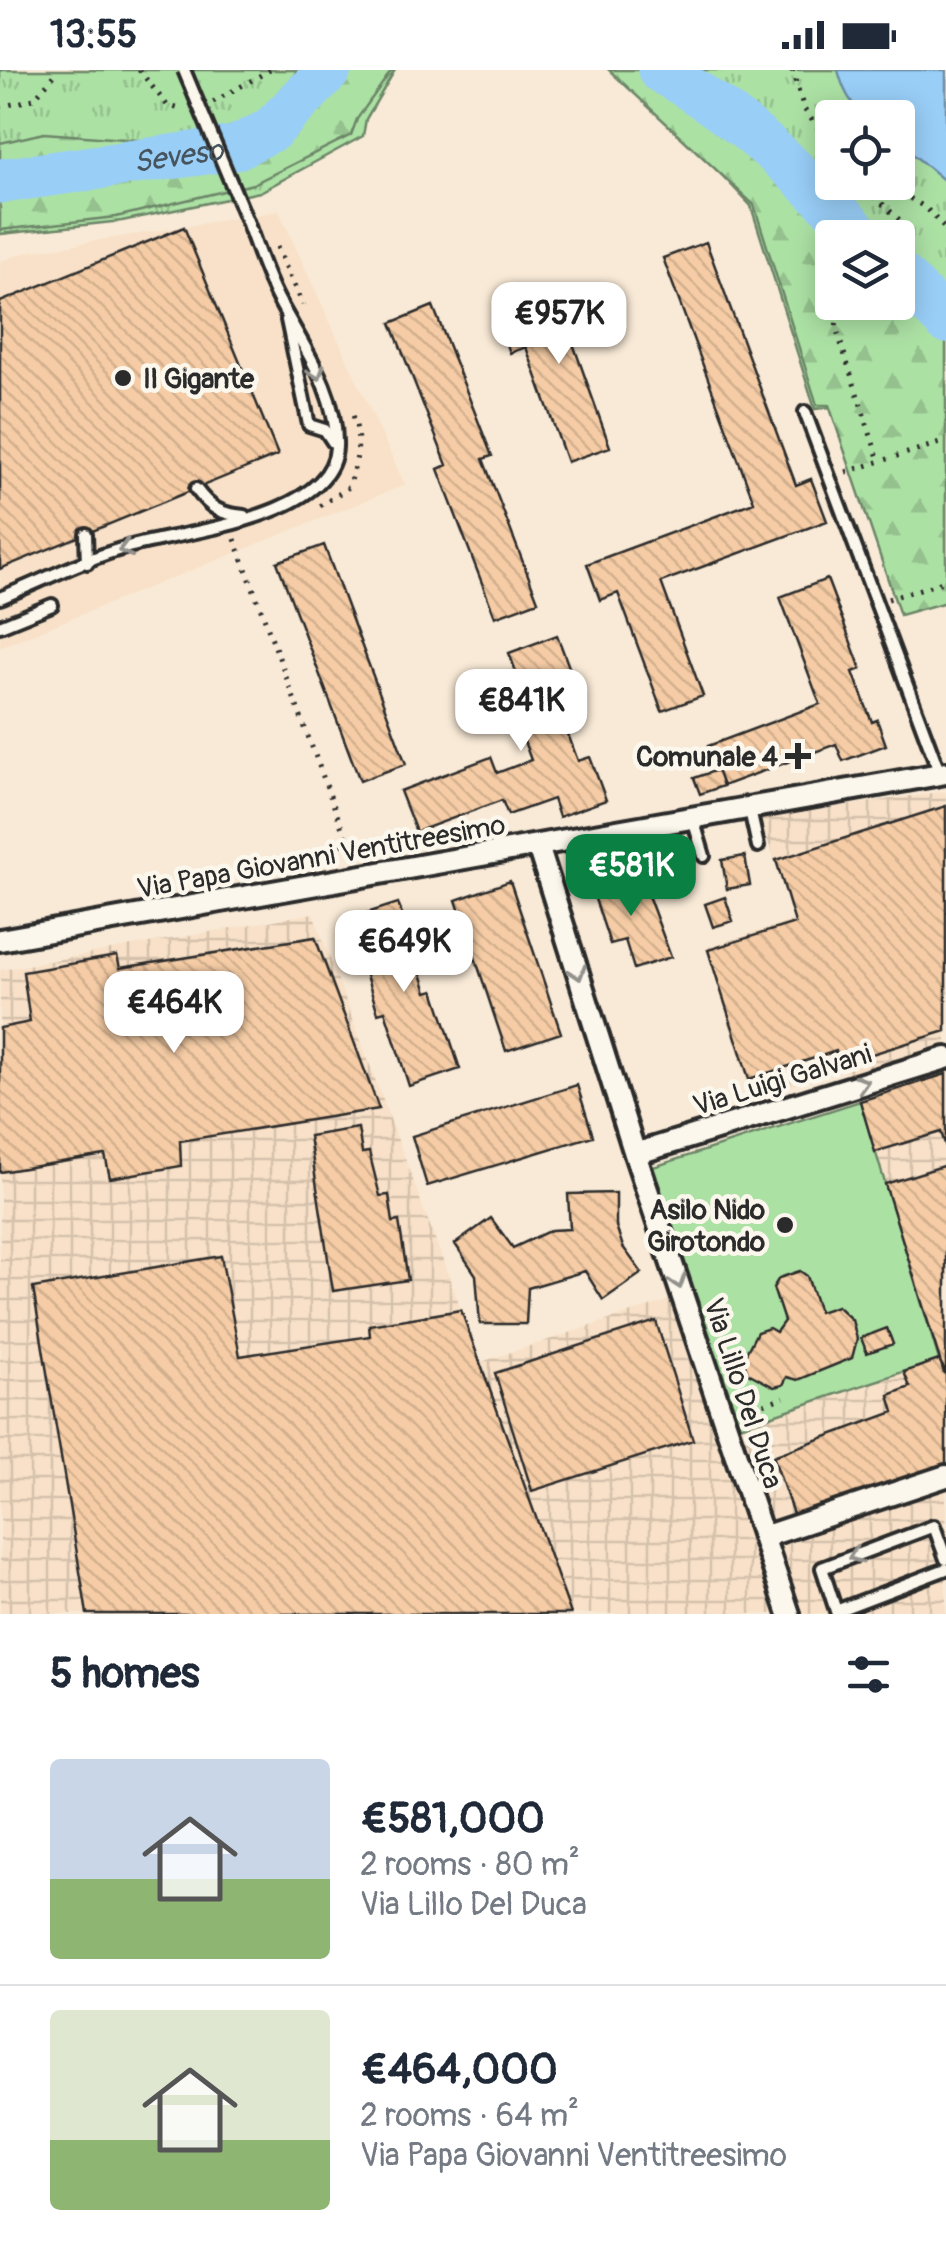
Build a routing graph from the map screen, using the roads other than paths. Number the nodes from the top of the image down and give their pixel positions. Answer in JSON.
{"nodes":[{"id":1,"x":184,"y":70,"type":"edge"},
{"id":2,"x":285,"y":310,"type":"junction"},
{"id":3,"x":805,"y":412,"type":"dead end"},
{"id":4,"x":336,"y":446,"type":"junction"},
{"id":5,"x":196,"y":489,"type":"dead end"},
{"id":6,"x":250,"y":516,"type":"junction"},
{"id":7,"x":86,"y":534,"type":"dead end"},
{"id":8,"x":87,"y":563,"type":"junction"},
{"id":9,"x":0,"y":598,"type":"edge"},
{"id":10,"x":52,"y":605,"type":"dead end"},
{"id":11,"x":0,"y":626,"type":"edge"},
{"id":12,"x":943,"y":774,"type":"edge"},
{"id":13,"x":750,"y":810,"type":"junction"},
{"id":14,"x":693,"y":819,"type":"junction"},
{"id":15,"x":538,"y":846,"type":"junction"},
{"id":16,"x":758,"y":846,"type":"dead end"},
{"id":17,"x":704,"y":856,"type":"dead end"},
{"id":18,"x":0,"y":940,"type":"edge"},
{"id":19,"x":946,"y":1058,"type":"edge"},
{"id":20,"x":635,"y":1154,"type":"junction"},
{"id":21,"x":946,"y":1476,"type":"edge"},
{"id":22,"x":764,"y":1538,"type":"junction"},
{"id":23,"x":946,"y":1560,"type":"edge"},
{"id":24,"x":946,"y":1569,"type":"edge"},
{"id":25,"x":837,"y":1613,"type":"edge"},
{"id":26,"x":789,"y":1614,"type":"edge"}],
"edges":[{"from":1,"to":2,"type":"lane","bridge":true},
{"from":2,"to":4,"type":"lane","one_way":true},
{"from":2,"to":4,"type":"lane"},
{"from":3,"to":12,"type":"lane"},
{"from":4,"to":6,"type":"lane"},
{"from":5,"to":6,"type":"lane"},
{"from":6,"to":8,"type":"lane","one_way":true},
{"from":7,"to":8,"type":"lane"},
{"from":8,"to":9,"type":"lane"},
{"from":10,"to":11,"type":"lane"},
{"from":12,"to":13,"type":"street","name":"Via Papa Giovanni Ventitreesimo"},
{"from":13,"to":14,"type":"street","name":"Via Papa Giovanni Ventitreesimo"},
{"from":13,"to":16,"type":"lane"},
{"from":14,"to":15,"type":"street","name":"Via Papa Giovanni Ventitreesimo"},
{"from":14,"to":17,"type":"lane"},
{"from":15,"to":18,"type":"street","name":"Via Papa Giovanni Ventitreesimo"},
{"from":15,"to":20,"type":"street","name":"Via Lillo Del Duca","one_way":true},
{"from":20,"to":19,"type":"street","name":"Via Luigi Galvani","one_way":true},
{"from":20,"to":22,"type":"street","name":"Via Lillo Del Duca","one_way":true},
{"from":21,"to":22,"type":"street"},
{"from":22,"to":26,"type":"street","name":"Via Lillo Del Duca"},
{"from":23,"to":25,"type":"lane","one_way":true},
{"from":24,"to":25,"type":"lane"}]}
